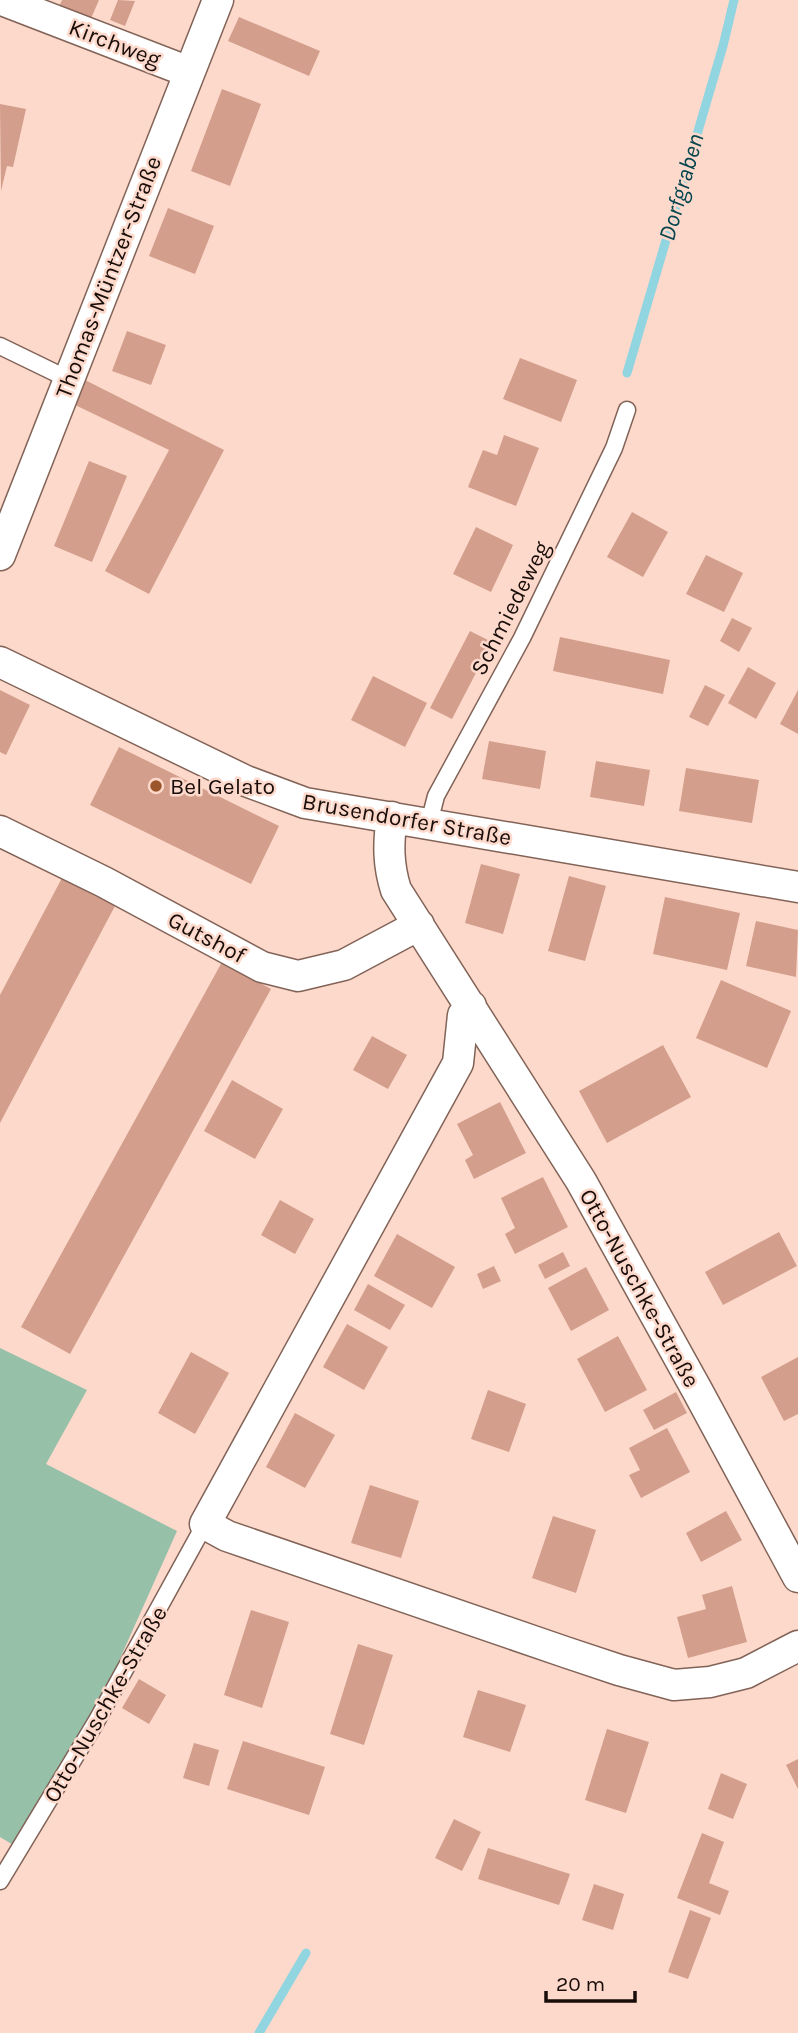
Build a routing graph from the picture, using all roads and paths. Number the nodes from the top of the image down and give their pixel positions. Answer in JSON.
{"nodes":[{"id":1,"x":2,"y":0,"type":"edge"},
{"id":2,"x":218,"y":0,"type":"edge"},
{"id":3,"x":189,"y":72,"type":"junction"},
{"id":4,"x":0,"y":346,"type":"edge"},
{"id":5,"x":68,"y":379,"type":"junction"},
{"id":6,"x":627,"y":410,"type":"dead end"},
{"id":7,"x":0,"y":555,"type":"edge"},
{"id":8,"x":0,"y":662,"type":"edge"},
{"id":9,"x":392,"y":817,"type":"junction"},
{"id":10,"x":429,"y":823,"type":"junction"},
{"id":11,"x":0,"y":831,"type":"edge"},
{"id":12,"x":798,"y":887,"type":"edge"},
{"id":13,"x":419,"y":925,"type":"junction"},
{"id":14,"x":471,"y":1006,"type":"junction"},
{"id":15,"x":205,"y":1524,"type":"junction"},
{"id":16,"x":798,"y":1577,"type":"edge"},
{"id":17,"x":798,"y":1646,"type":"edge"},
{"id":18,"x":0,"y":1881,"type":"edge"}],
"edges":[{"from":1,"to":3,"type":"street","name":"Kirchweg"},
{"from":2,"to":3,"type":"street","name":"Thomas-Müntzer-Straße"},
{"from":3,"to":5,"type":"street","name":"Thomas-Müntzer-Straße"},
{"from":4,"to":5,"type":"lane"},
{"from":5,"to":7,"type":"street","name":"Thomas-Müntzer-Straße"},
{"from":6,"to":10,"type":"lane","name":"Schmiedeweg"},
{"from":8,"to":9,"type":"street","name":"Brusendorfer Straße"},
{"from":9,"to":10,"type":"street","name":"Brusendorfer Straße"},
{"from":9,"to":13,"type":"street","name":"Otto-Nuschke-Straße"},
{"from":10,"to":12,"type":"street","name":"Brusendorfer Straße"},
{"from":11,"to":13,"type":"street","name":"Gutshof"},
{"from":13,"to":14,"type":"street","name":"Otto-Nuschke-Straße"},
{"from":14,"to":15,"type":"street","name":"Otto-Nuschke-Straße"},
{"from":14,"to":16,"type":"street","name":"Otto-Nuschke-Straße"},
{"from":15,"to":17,"type":"street"},
{"from":15,"to":18,"type":"lane","name":"Otto-Nuschke-Straße"}]}
